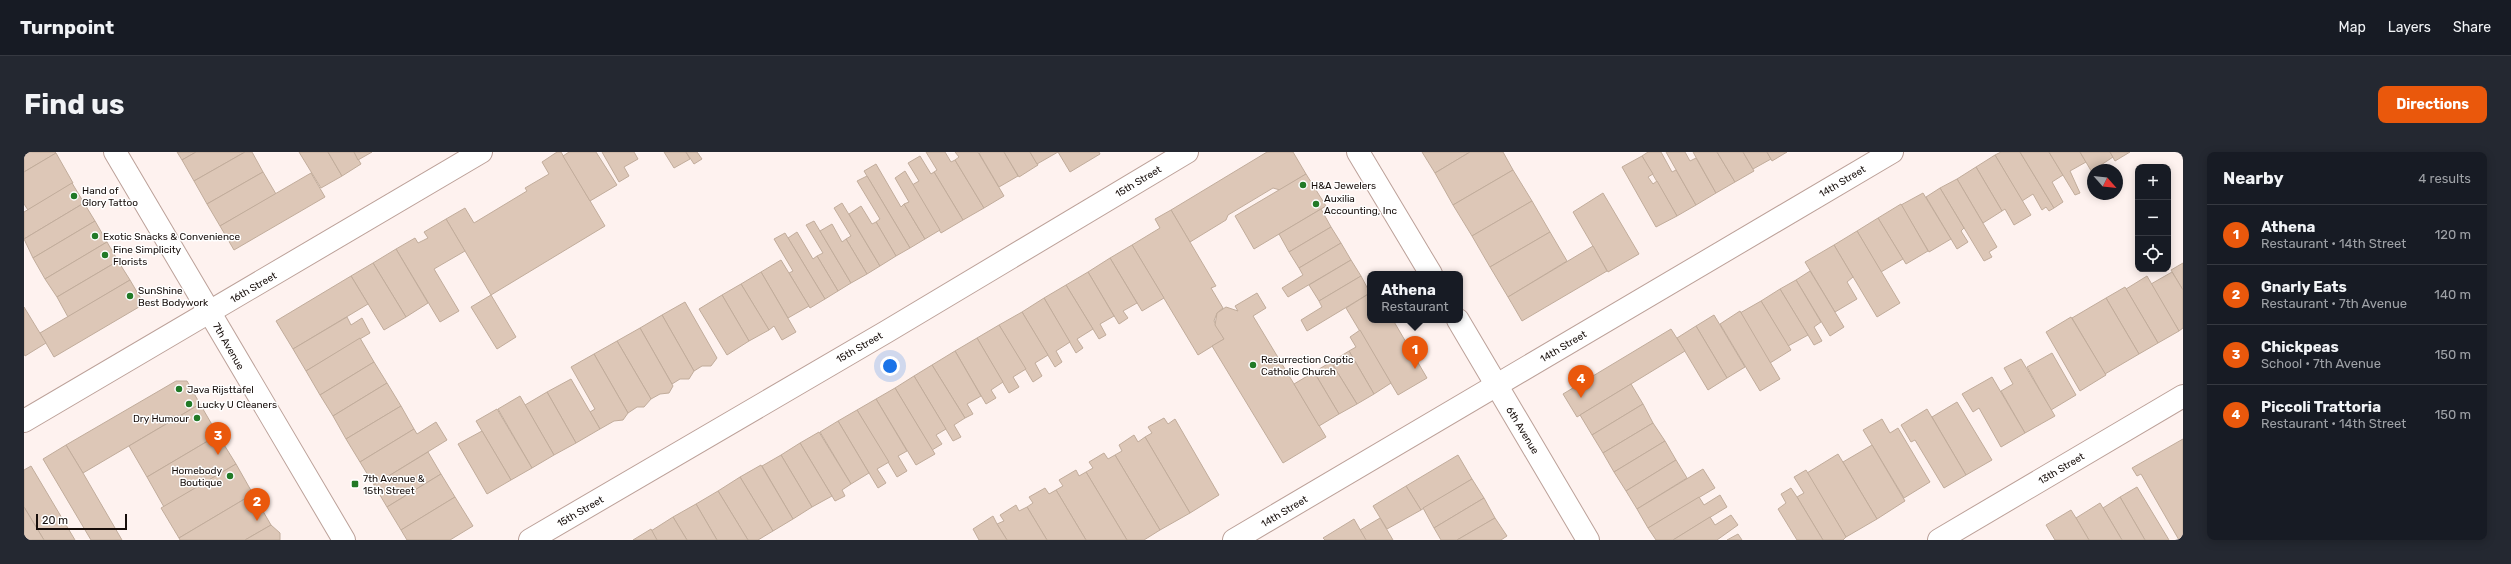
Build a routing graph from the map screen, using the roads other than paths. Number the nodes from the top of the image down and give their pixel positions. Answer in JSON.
{"nodes":[{"id":1,"x":115,"y":152,"type":"edge"},
{"id":2,"x":481,"y":152,"type":"edge"},
{"id":3,"x":1187,"y":152,"type":"edge"},
{"id":4,"x":1358,"y":152,"type":"edge"},
{"id":5,"x":1892,"y":152,"type":"edge"},
{"id":6,"x":1428,"y":271,"type":"edge"},
{"id":7,"x":209,"y":312,"type":"junction"},
{"id":8,"x":1460,"y":323,"type":"edge"},
{"id":9,"x":1496,"y":385,"type":"junction"},
{"id":10,"x":2183,"y":396,"type":"edge"},
{"id":11,"x":24,"y":422,"type":"edge"},
{"id":12,"x":344,"y":540,"type":"edge"},
{"id":13,"x":530,"y":540,"type":"edge"},
{"id":14,"x":1234,"y":540,"type":"edge"},
{"id":15,"x":1588,"y":540,"type":"edge"},
{"id":16,"x":1939,"y":540,"type":"edge"}],
"edges":[{"from":1,"to":7,"type":"street","name":"7th Avenue"},
{"from":2,"to":7,"type":"street","name":"16th Street"},
{"from":3,"to":13,"type":"street","name":"15th Street"},
{"from":4,"to":6,"type":"street"},
{"from":5,"to":9,"type":"street","name":"14th Street"},
{"from":7,"to":11,"type":"street","name":"16th Street"},
{"from":7,"to":12,"type":"street","name":"7th Avenue"},
{"from":8,"to":9,"type":"street","name":"6th Avenue"},
{"from":9,"to":14,"type":"street","name":"14th Street"},
{"from":9,"to":15,"type":"street","name":"6th Avenue"},
{"from":10,"to":16,"type":"street","name":"13th Street"}]}
